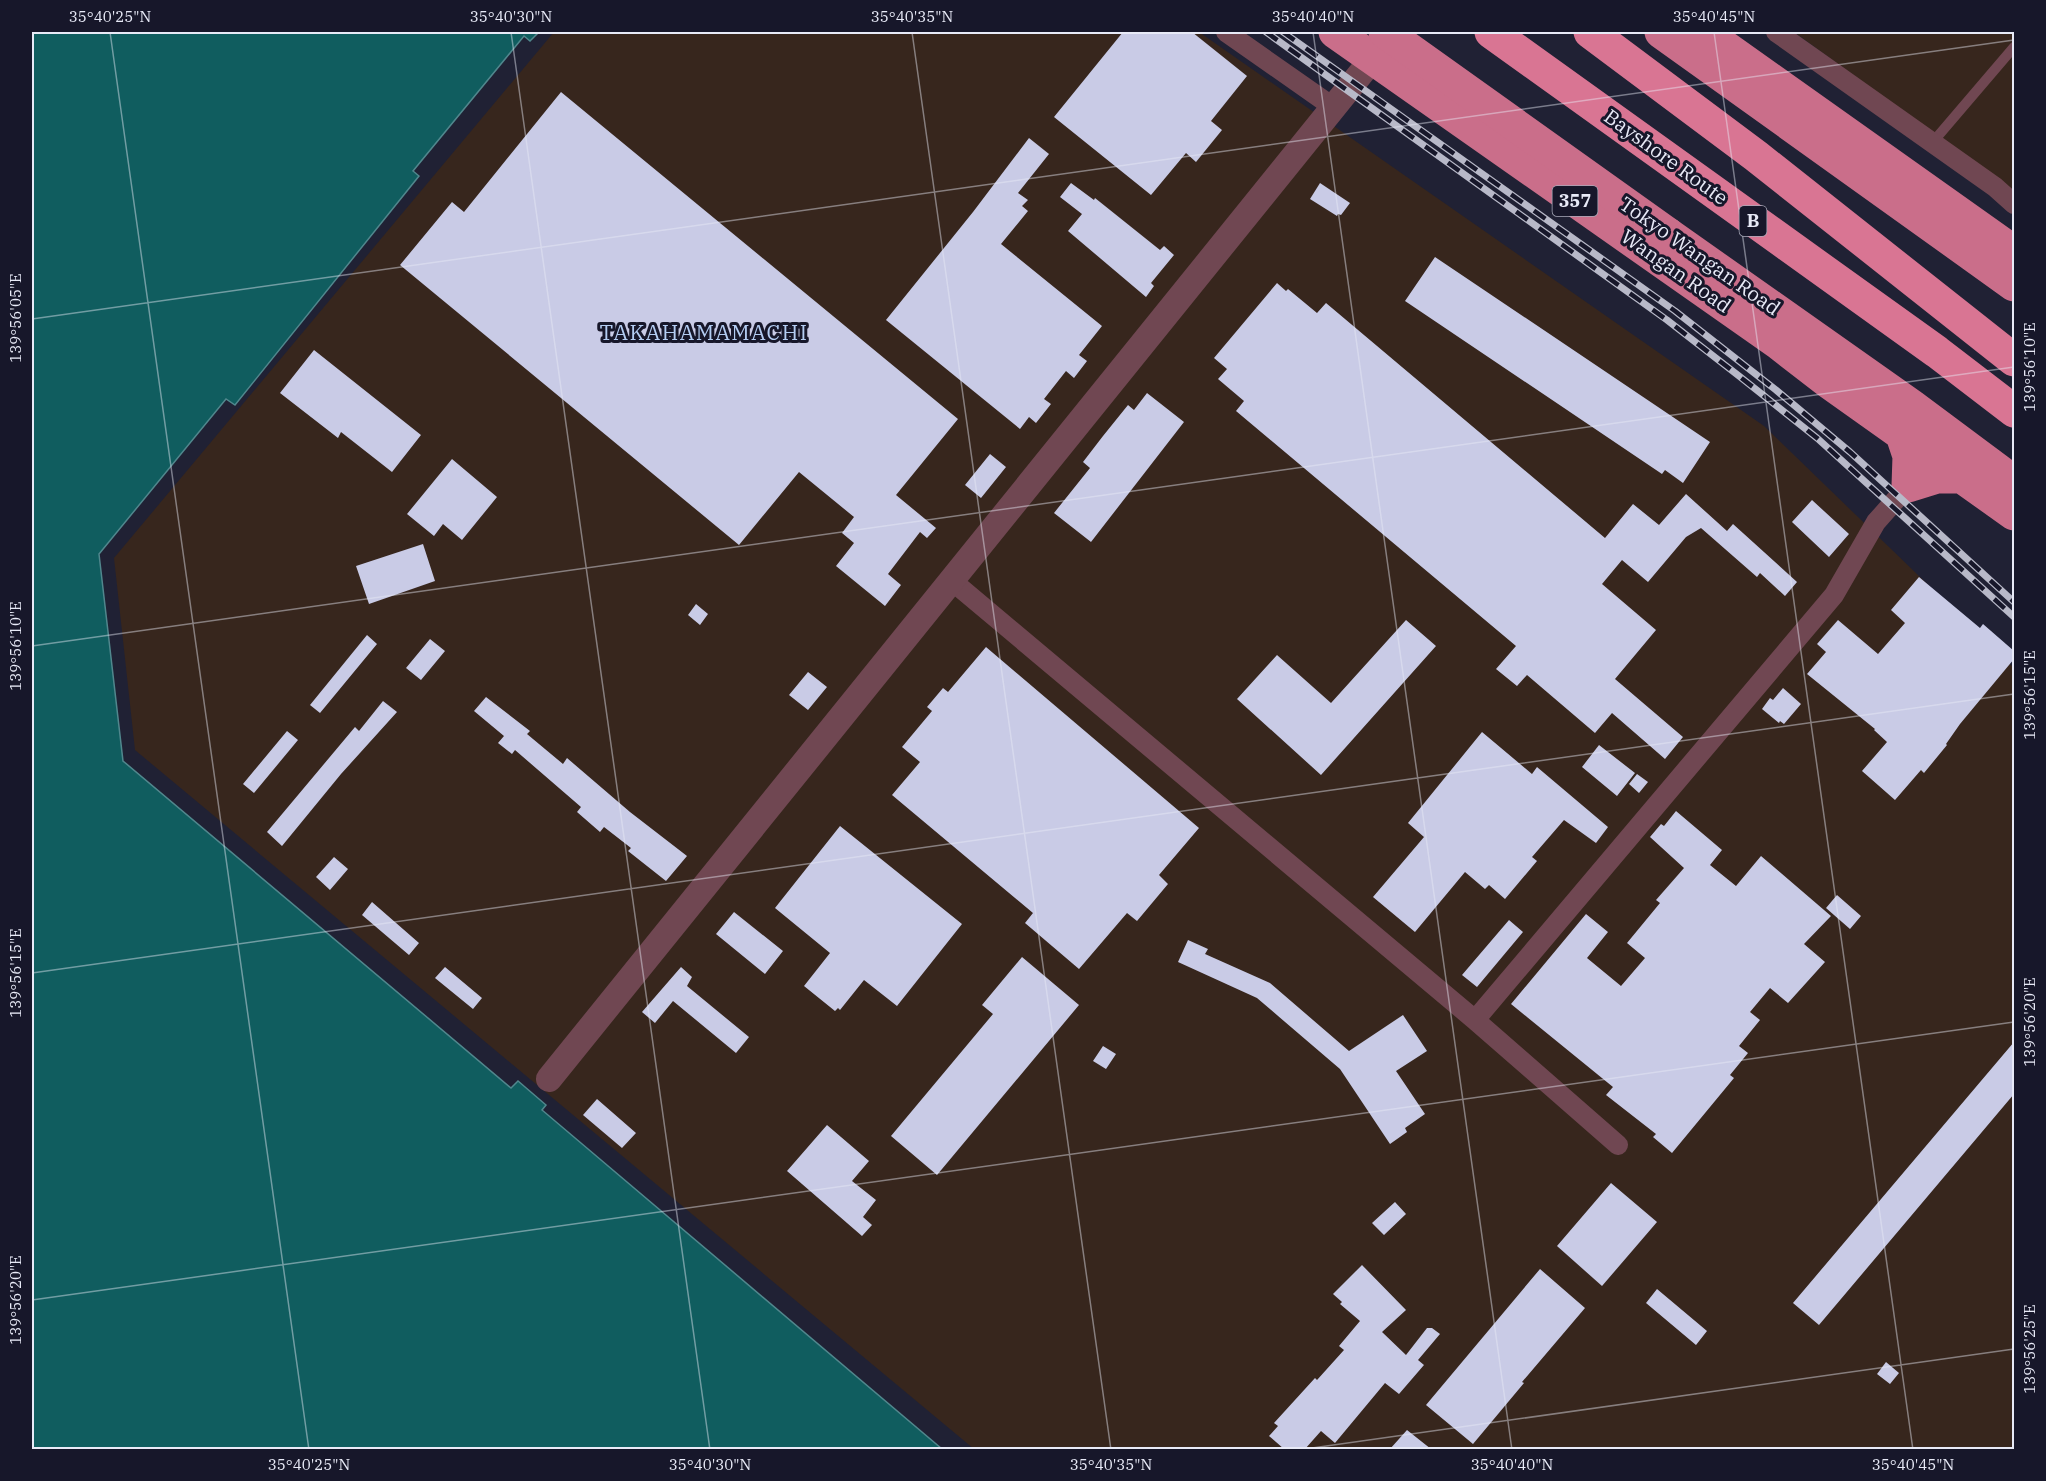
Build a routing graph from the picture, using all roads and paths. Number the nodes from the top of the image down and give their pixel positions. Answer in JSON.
{"nodes":[{"id":1,"x":1226,"y":32,"type":"edge"},
{"id":2,"x":1335,"y":32,"type":"edge"},
{"id":3,"x":1394,"y":32,"type":"edge"},
{"id":4,"x":1491,"y":32,"type":"edge"},
{"id":5,"x":1590,"y":32,"type":"edge"},
{"id":6,"x":1661,"y":32,"type":"edge"},
{"id":7,"x":1704,"y":32,"type":"edge"},
{"id":8,"x":1776,"y":32,"type":"edge"},
{"id":9,"x":1379,"y":45,"type":"edge"},
{"id":10,"x":2014,"y":47,"type":"edge"},
{"id":11,"x":1333,"y":107,"type":"junction"},
{"id":12,"x":1932,"y":143,"type":"junction"},
{"id":13,"x":2014,"y":204,"type":"edge"},
{"id":14,"x":2014,"y":252,"type":"edge"},
{"id":15,"x":2014,"y":285,"type":"edge"},
{"id":16,"x":2014,"y":360,"type":"edge"},
{"id":17,"x":2014,"y":411,"type":"edge"},
{"id":18,"x":1902,"y":435,"type":"junction"},
{"id":19,"x":1962,"y":477,"type":"junction"},
{"id":20,"x":2014,"y":483,"type":"edge"},
{"id":21,"x":1908,"y":486,"type":"junction"},
{"id":22,"x":2014,"y":514,"type":"edge"},
{"id":23,"x":951,"y":580,"type":"junction"},
{"id":24,"x":1475,"y":1020,"type":"junction"},
{"id":25,"x":549,"y":1079,"type":"dead end"},
{"id":26,"x":1618,"y":1145,"type":"dead end"}],
"edges":[{"from":1,"to":11,"type":"street"},
{"from":2,"to":9,"type":"highway","name":"Wangan Road","number":"357"},
{"from":3,"to":9,"type":"street"},
{"from":4,"to":17,"type":"highway","name":"Bayshore Route","number":"B"},
{"from":5,"to":16,"type":"highway"},
{"from":6,"to":15,"type":"highway"},
{"from":7,"to":14,"type":"highway"},
{"from":8,"to":12,"type":"street"},
{"from":9,"to":11,"type":"street"},
{"from":9,"to":18,"type":"highway","name":"Wangan Road","number":"357"},
{"from":9,"to":20,"type":"highway","name":"Tokyo Wangan Road","number":"357","bridge":true},
{"from":10,"to":12,"type":"lane"},
{"from":11,"to":23,"type":"street"},
{"from":12,"to":13,"type":"street"},
{"from":18,"to":19,"type":"highway","name":"Wangan Road","number":"357"},
{"from":18,"to":21,"type":"highway"},
{"from":19,"to":21,"type":"highway"},
{"from":19,"to":22,"type":"highway","name":"Wangan Road","number":"357"},
{"from":21,"to":24,"type":"street"},
{"from":23,"to":24,"type":"street"},
{"from":23,"to":25,"type":"street"},
{"from":24,"to":26,"type":"street"}]}
